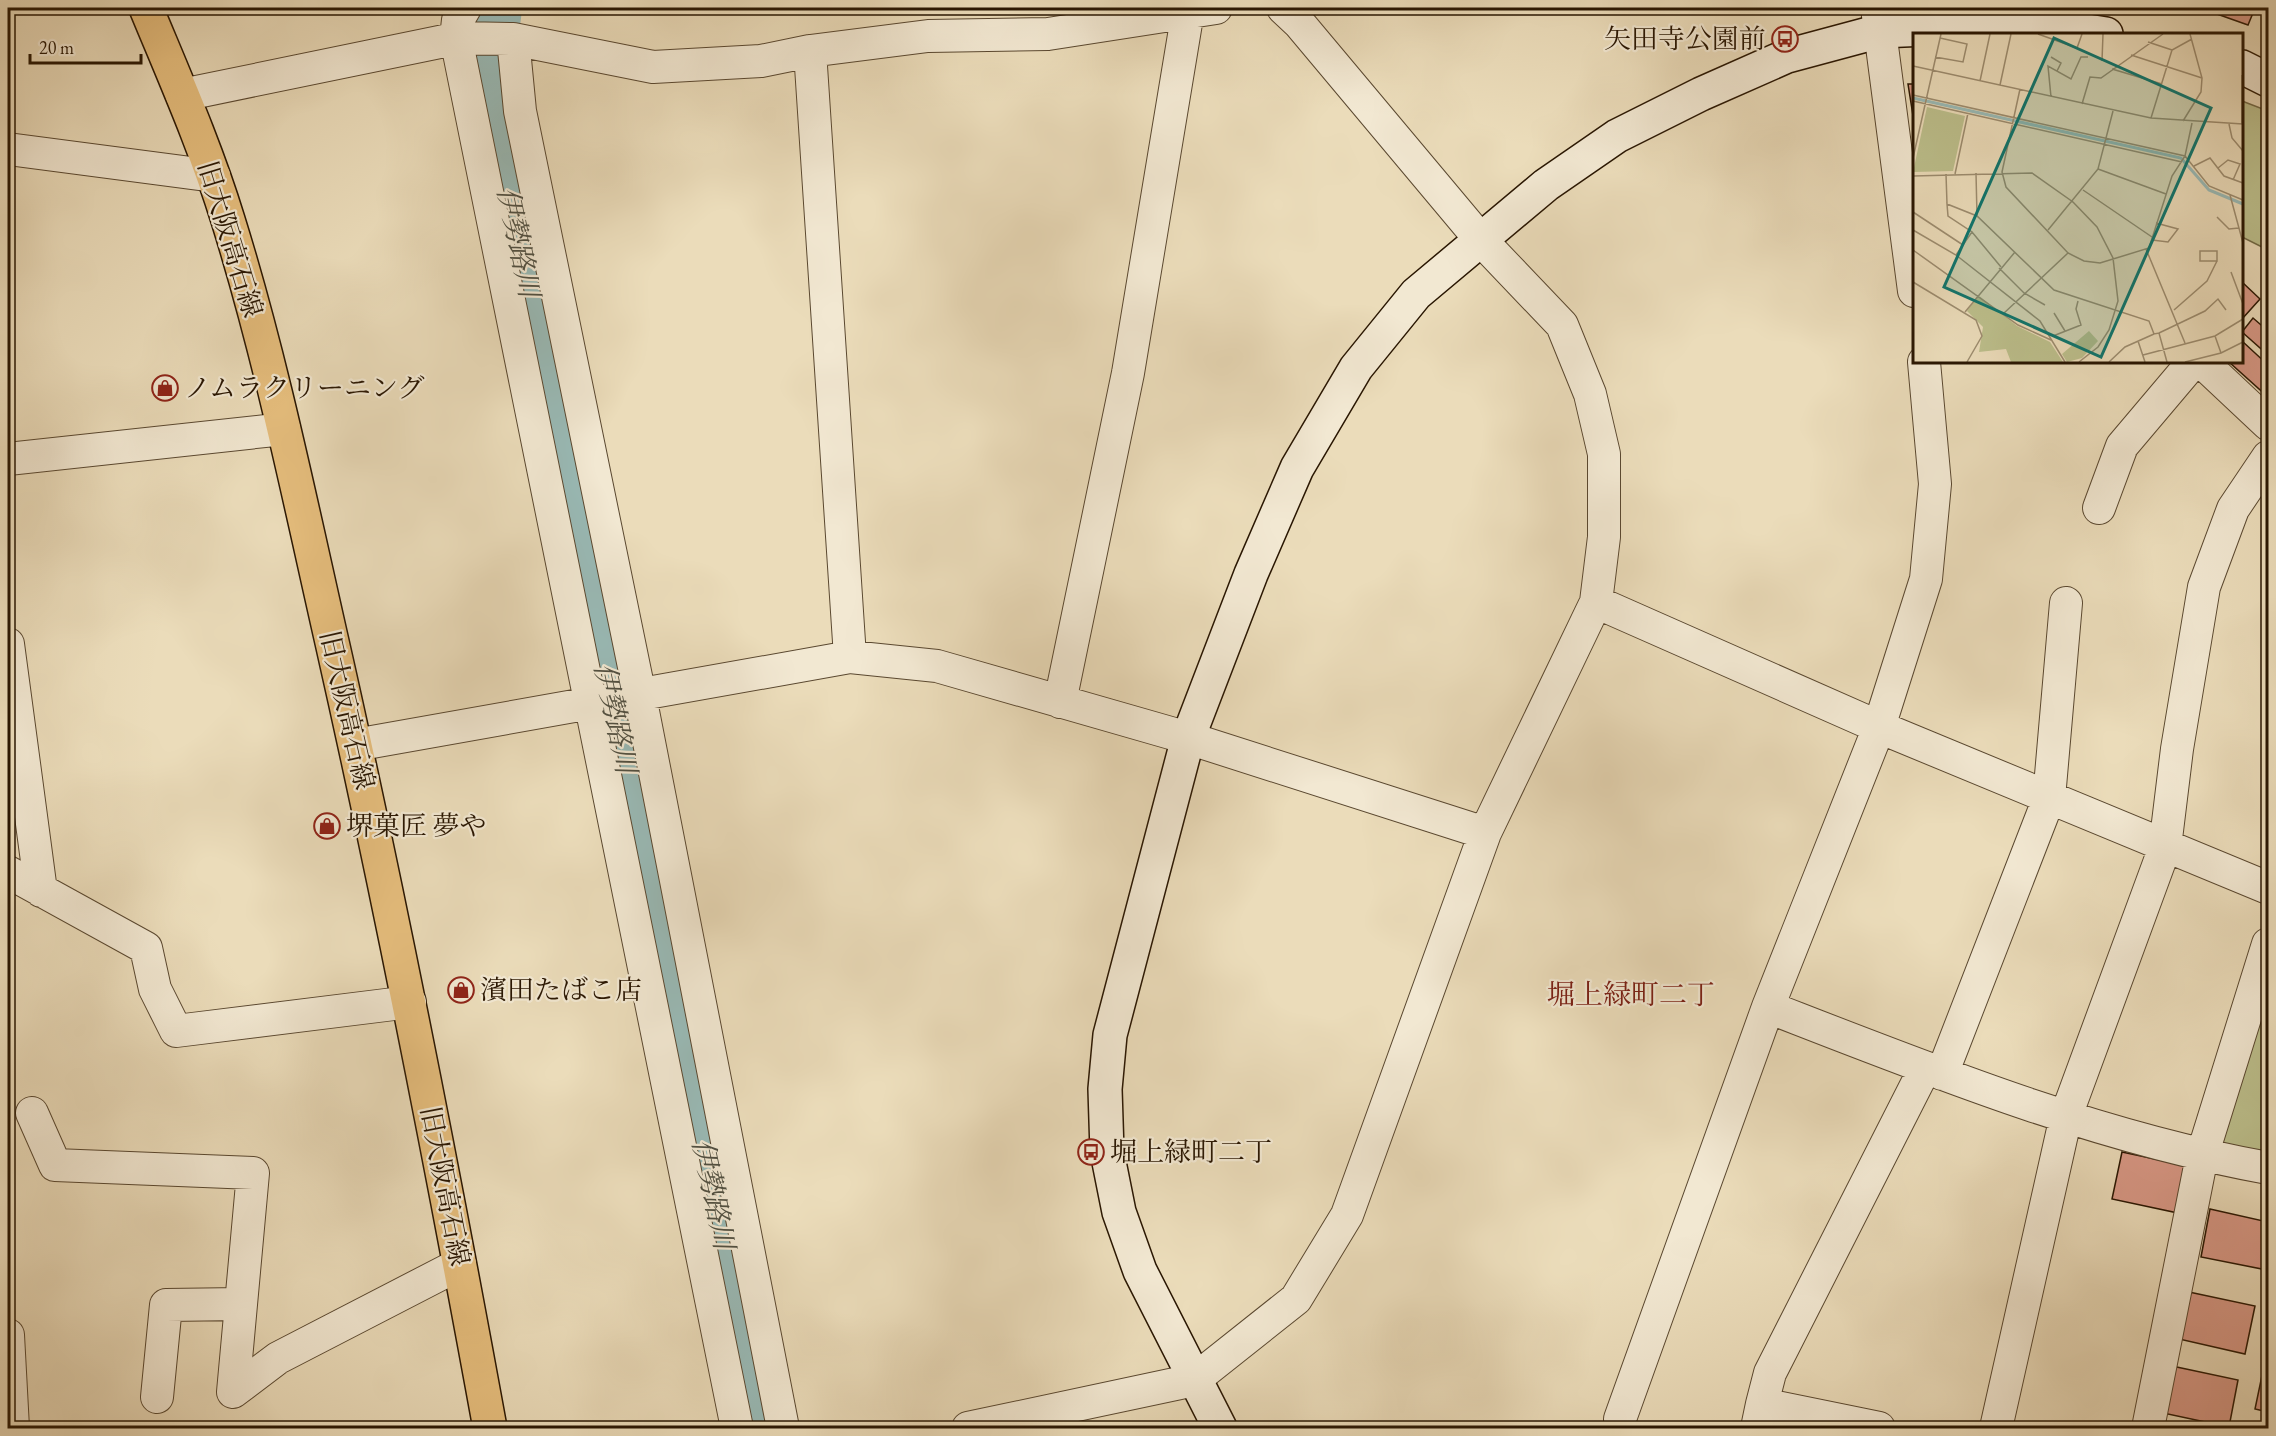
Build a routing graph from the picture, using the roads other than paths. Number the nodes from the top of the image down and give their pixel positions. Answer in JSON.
{"nodes":[{"id":1,"x":146,"y":8,"type":"edge"},
{"id":2,"x":465,"y":8,"type":"edge"},
{"id":3,"x":1205,"y":9,"type":"edge"},
{"id":4,"x":1298,"y":13,"type":"edge"},
{"id":5,"x":1065,"y":19,"type":"edge"},
{"id":6,"x":1878,"y":19,"type":"edge"},
{"id":7,"x":2100,"y":33,"type":"edge"},
{"id":8,"x":457,"y":38,"type":"junction"},
{"id":9,"x":512,"y":39,"type":"junction"},
{"id":10,"x":810,"y":51,"type":"junction"},
{"id":11,"x":2243,"y":68,"type":"edge"},
{"id":12,"x":2268,"y":80,"type":"edge"},
{"id":13,"x":182,"y":95,"type":"junction"},
{"id":14,"x":8,"y":149,"type":"edge"},
{"id":15,"x":214,"y":176,"type":"junction"},
{"id":16,"x":1480,"y":239,"type":"junction"},
{"id":17,"x":1913,"y":283,"type":"edge"},
{"id":18,"x":1933,"y":363,"type":"edge"},
{"id":19,"x":2192,"y":363,"type":"edge"},
{"id":20,"x":2203,"y":363,"type":"edge"},
{"id":21,"x":2268,"y":424,"type":"edge"},
{"id":22,"x":284,"y":429,"type":"junction"},
{"id":23,"x":2268,"y":457,"type":"edge"},
{"id":24,"x":8,"y":459,"type":"edge"},
{"id":25,"x":2098,"y":508,"type":"dead end"},
{"id":26,"x":1596,"y":602,"type":"junction"},
{"id":27,"x":2066,"y":603,"type":"dead end"},
{"id":28,"x":8,"y":644,"type":"edge"},
{"id":29,"x":850,"y":657,"type":"junction"},
{"id":30,"x":638,"y":696,"type":"junction"},
{"id":31,"x":1060,"y":702,"type":"junction"},
{"id":32,"x":592,"y":704,"type":"junction"},
{"id":33,"x":1879,"y":727,"type":"junction"},
{"id":34,"x":1188,"y":738,"type":"junction"},
{"id":35,"x":355,"y":745,"type":"junction"},
{"id":36,"x":2049,"y":798,"type":"junction"},
{"id":37,"x":1485,"y":833,"type":"junction"},
{"id":38,"x":2165,"y":847,"type":"junction"},
{"id":39,"x":8,"y":872,"type":"edge"},
{"id":40,"x":2268,"y":888,"type":"edge"},
{"id":41,"x":41,"y":891,"type":"junction"},
{"id":42,"x":2268,"y":944,"type":"edge"},
{"id":43,"x":410,"y":1002,"type":"junction"},
{"id":44,"x":1768,"y":1007,"type":"junction"},
{"id":45,"x":1934,"y":1071,"type":"junction"},
{"id":46,"x":32,"y":1113,"type":"dead end"},
{"id":47,"x":2066,"y":1116,"type":"junction"},
{"id":48,"x":2202,"y":1156,"type":"junction"},
{"id":49,"x":2268,"y":1168,"type":"edge"},
{"id":50,"x":460,"y":1264,"type":"junction"},
{"id":51,"x":241,"y":1304,"type":"junction"},
{"id":52,"x":8,"y":1335,"type":"edge"},
{"id":53,"x":1194,"y":1380,"type":"junction"},
{"id":54,"x":157,"y":1397,"type":"dead end"},
{"id":55,"x":1760,"y":1416,"type":"edge"},
{"id":56,"x":1614,"y":1425,"type":"edge"},
{"id":57,"x":13,"y":1428,"type":"edge"},
{"id":58,"x":490,"y":1428,"type":"edge"},
{"id":59,"x":737,"y":1428,"type":"edge"},
{"id":60,"x":783,"y":1428,"type":"edge"},
{"id":61,"x":968,"y":1428,"type":"edge"},
{"id":62,"x":1220,"y":1428,"type":"edge"},
{"id":63,"x":1880,"y":1428,"type":"edge"},
{"id":64,"x":1996,"y":1428,"type":"edge"},
{"id":65,"x":2148,"y":1428,"type":"edge"}],
"edges":[{"from":1,"to":13,"type":"main road","name":"旧大阪高石線"},
{"from":2,"to":8,"type":"street"},
{"from":3,"to":5,"type":"street"},
{"from":3,"to":31,"type":"street"},
{"from":4,"to":16,"type":"street"},
{"from":5,"to":10,"type":"street"},
{"from":6,"to":7,"type":"street"},
{"from":6,"to":16,"type":"street"},
{"from":6,"to":17,"type":"street"},
{"from":8,"to":9,"type":"street"},
{"from":8,"to":13,"type":"street"},
{"from":8,"to":32,"type":"street"},
{"from":9,"to":10,"type":"street"},
{"from":9,"to":30,"type":"street"},
{"from":10,"to":29,"type":"street"},
{"from":11,"to":12,"type":"street"},
{"from":13,"to":15,"type":"main road","name":"旧大阪高石線"},
{"from":14,"to":15,"type":"street"},
{"from":15,"to":22,"type":"main road","name":"旧大阪高石線"},
{"from":16,"to":26,"type":"street"},
{"from":16,"to":34,"type":"street"},
{"from":18,"to":33,"type":"street"},
{"from":19,"to":25,"type":"street"},
{"from":20,"to":21,"type":"street"},
{"from":22,"to":24,"type":"street"},
{"from":22,"to":35,"type":"main road","name":"旧大阪高石線"},
{"from":23,"to":38,"type":"street"},
{"from":26,"to":33,"type":"street"},
{"from":26,"to":37,"type":"street"},
{"from":27,"to":36,"type":"street"},
{"from":28,"to":41,"type":"street"},
{"from":29,"to":30,"type":"street"},
{"from":29,"to":31,"type":"street"},
{"from":30,"to":32,"type":"street"},
{"from":30,"to":60,"type":"street"},
{"from":31,"to":34,"type":"street"},
{"from":32,"to":35,"type":"street"},
{"from":32,"to":59,"type":"street"},
{"from":33,"to":36,"type":"street"},
{"from":33,"to":44,"type":"street"},
{"from":34,"to":37,"type":"street"},
{"from":34,"to":53,"type":"street"},
{"from":35,"to":43,"type":"main road","name":"旧大阪高石線"},
{"from":36,"to":38,"type":"street"},
{"from":36,"to":45,"type":"street"},
{"from":37,"to":53,"type":"street"},
{"from":38,"to":40,"type":"street"},
{"from":38,"to":47,"type":"street"},
{"from":39,"to":41,"type":"street"},
{"from":41,"to":43,"type":"street"},
{"from":42,"to":48,"type":"street"},
{"from":43,"to":50,"type":"main road","name":"旧大阪高石線"},
{"from":44,"to":45,"type":"street"},
{"from":44,"to":56,"type":"street"},
{"from":45,"to":47,"type":"street"},
{"from":45,"to":55,"type":"street"},
{"from":46,"to":51,"type":"street"},
{"from":47,"to":48,"type":"street"},
{"from":47,"to":64,"type":"street"},
{"from":48,"to":49,"type":"street"},
{"from":48,"to":65,"type":"street"},
{"from":50,"to":51,"type":"street"},
{"from":50,"to":58,"type":"main road","name":"旧大阪高石線"},
{"from":51,"to":54,"type":"street"},
{"from":52,"to":57,"type":"street"},
{"from":53,"to":61,"type":"street"},
{"from":53,"to":62,"type":"street"},
{"from":55,"to":63,"type":"street"}]}
